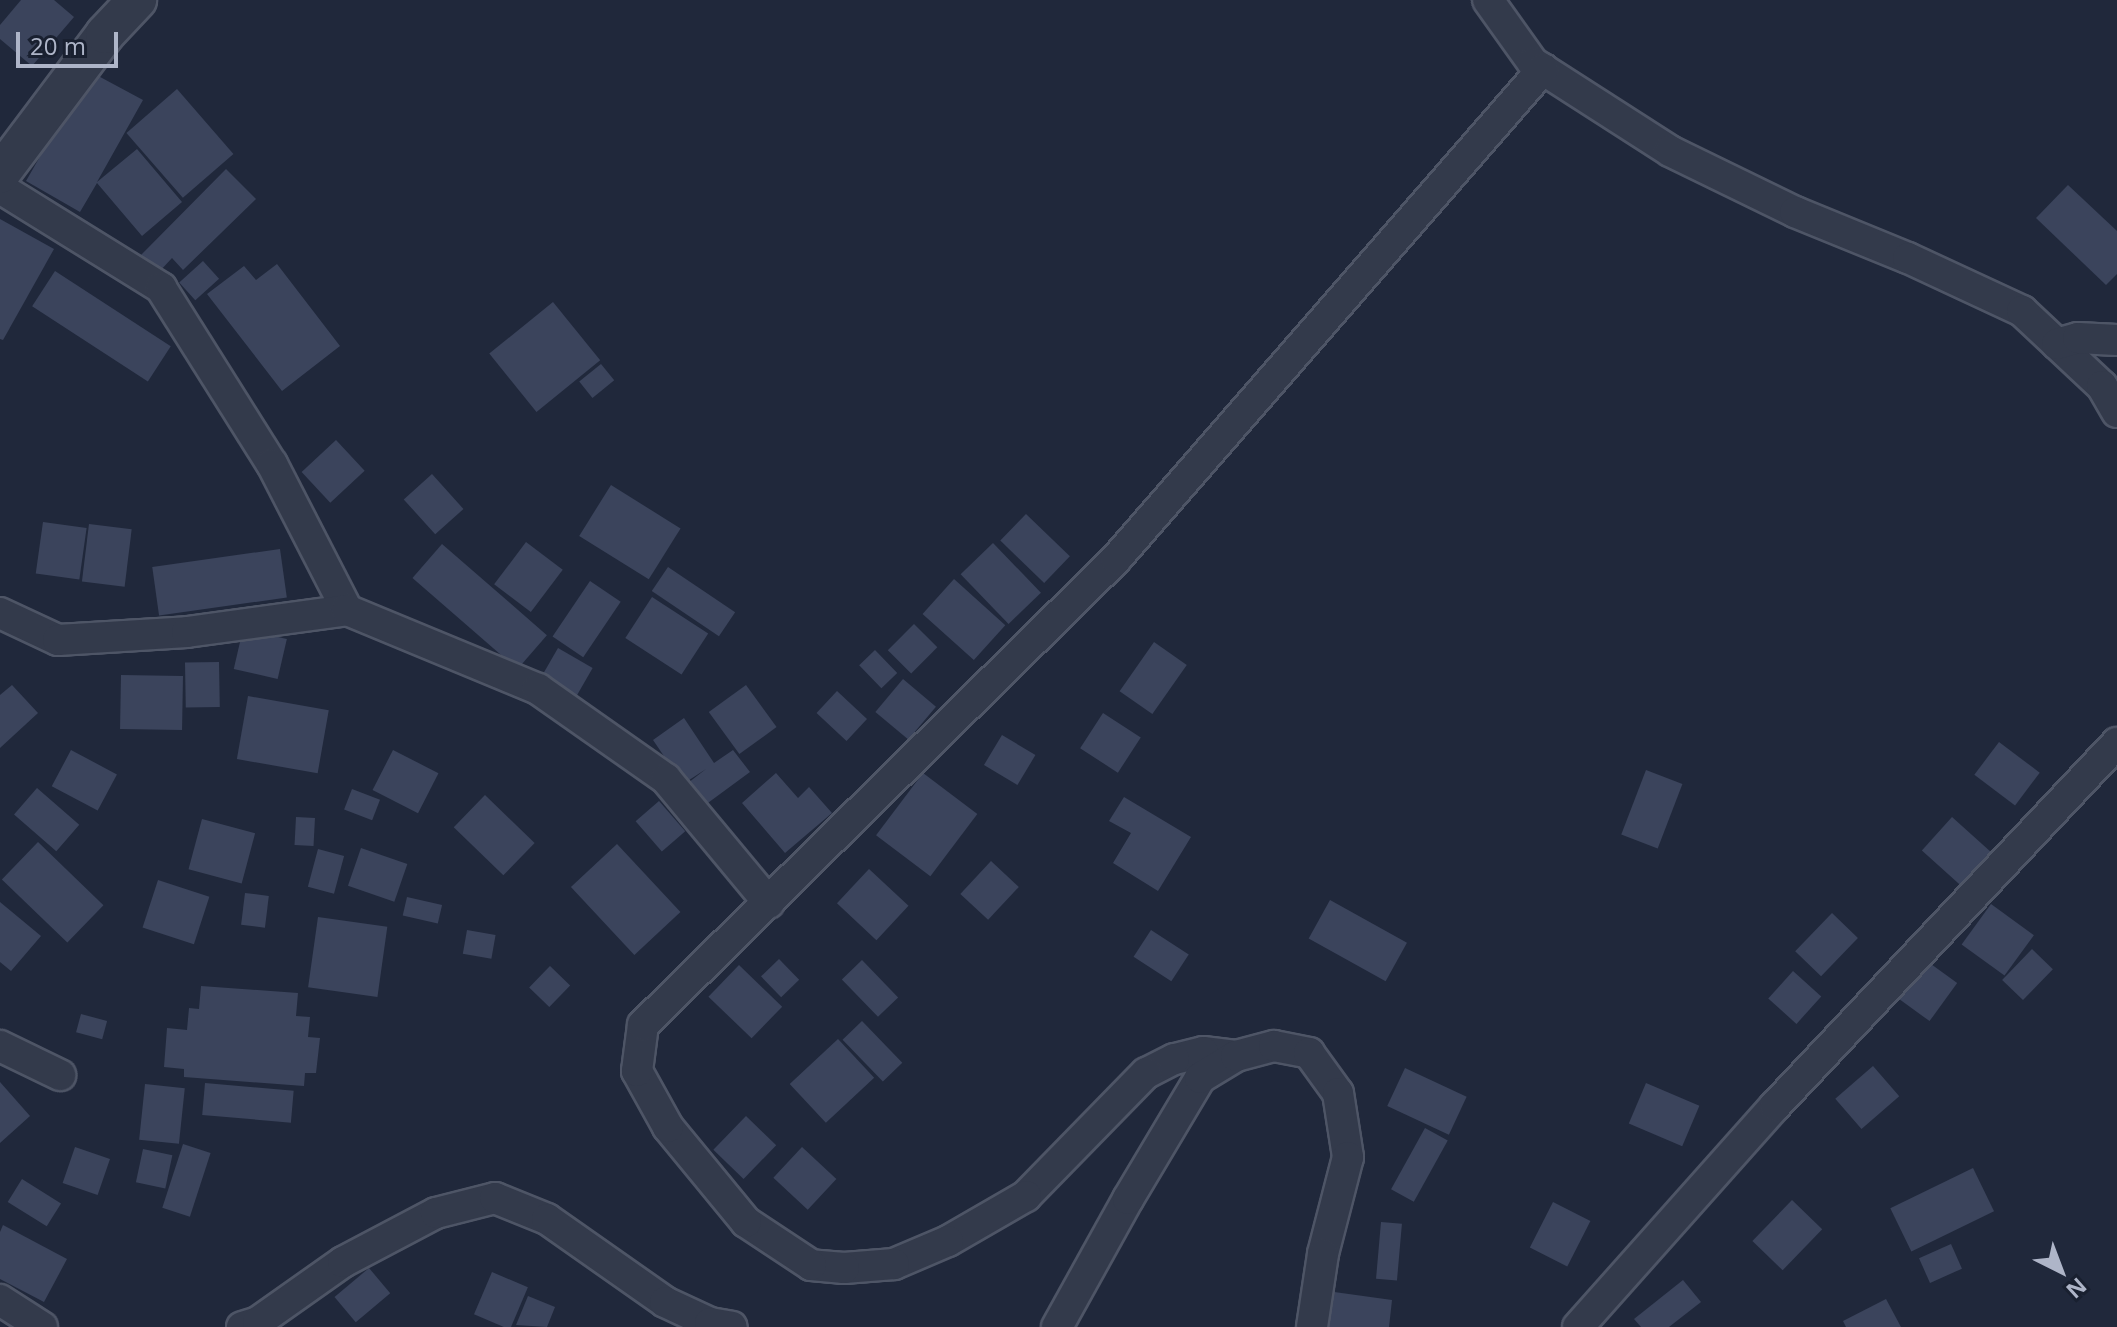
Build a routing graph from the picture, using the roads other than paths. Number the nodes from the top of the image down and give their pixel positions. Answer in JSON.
{"nodes":[{"id":1,"x":137,"y":0,"type":"edge"},
{"id":2,"x":1488,"y":0,"type":"edge"},
{"id":3,"x":1543,"y":69,"type":"junction"},
{"id":4,"x":0,"y":174,"type":"edge"},
{"id":5,"x":0,"y":188,"type":"edge"},
{"id":6,"x":2117,"y":340,"type":"edge"},
{"id":7,"x":2057,"y":344,"type":"junction"},
{"id":8,"x":2117,"y":412,"type":"edge"},
{"id":9,"x":347,"y":610,"type":"junction"},
{"id":10,"x":0,"y":613,"type":"edge"},
{"id":11,"x":2117,"y":743,"type":"edge"},
{"id":12,"x":769,"y":903,"type":"junction"},
{"id":13,"x":0,"y":1046,"type":"edge"},
{"id":14,"x":1236,"y":1056,"type":"junction"},
{"id":15,"x":60,"y":1075,"type":"dead end"},
{"id":16,"x":0,"y":1300,"type":"edge"},
{"id":17,"x":42,"y":1327,"type":"edge"},
{"id":18,"x":242,"y":1327,"type":"edge"},
{"id":19,"x":732,"y":1327,"type":"edge"},
{"id":20,"x":1057,"y":1327,"type":"edge"},
{"id":21,"x":1312,"y":1327,"type":"edge"},
{"id":22,"x":1578,"y":1327,"type":"edge"}],
"edges":[{"from":1,"to":4,"type":"street"},
{"from":2,"to":3,"type":"street"},
{"from":3,"to":7,"type":"street"},
{"from":3,"to":12,"type":"street"},
{"from":5,"to":9,"type":"street"},
{"from":6,"to":7,"type":"street"},
{"from":7,"to":8,"type":"street"},
{"from":9,"to":10,"type":"street"},
{"from":9,"to":12,"type":"street"},
{"from":11,"to":22,"type":"street"},
{"from":12,"to":14,"type":"street"},
{"from":13,"to":15,"type":"street"},
{"from":14,"to":20,"type":"street"},
{"from":14,"to":21,"type":"street"},
{"from":16,"to":17,"type":"street"},
{"from":18,"to":19,"type":"street"}]}
